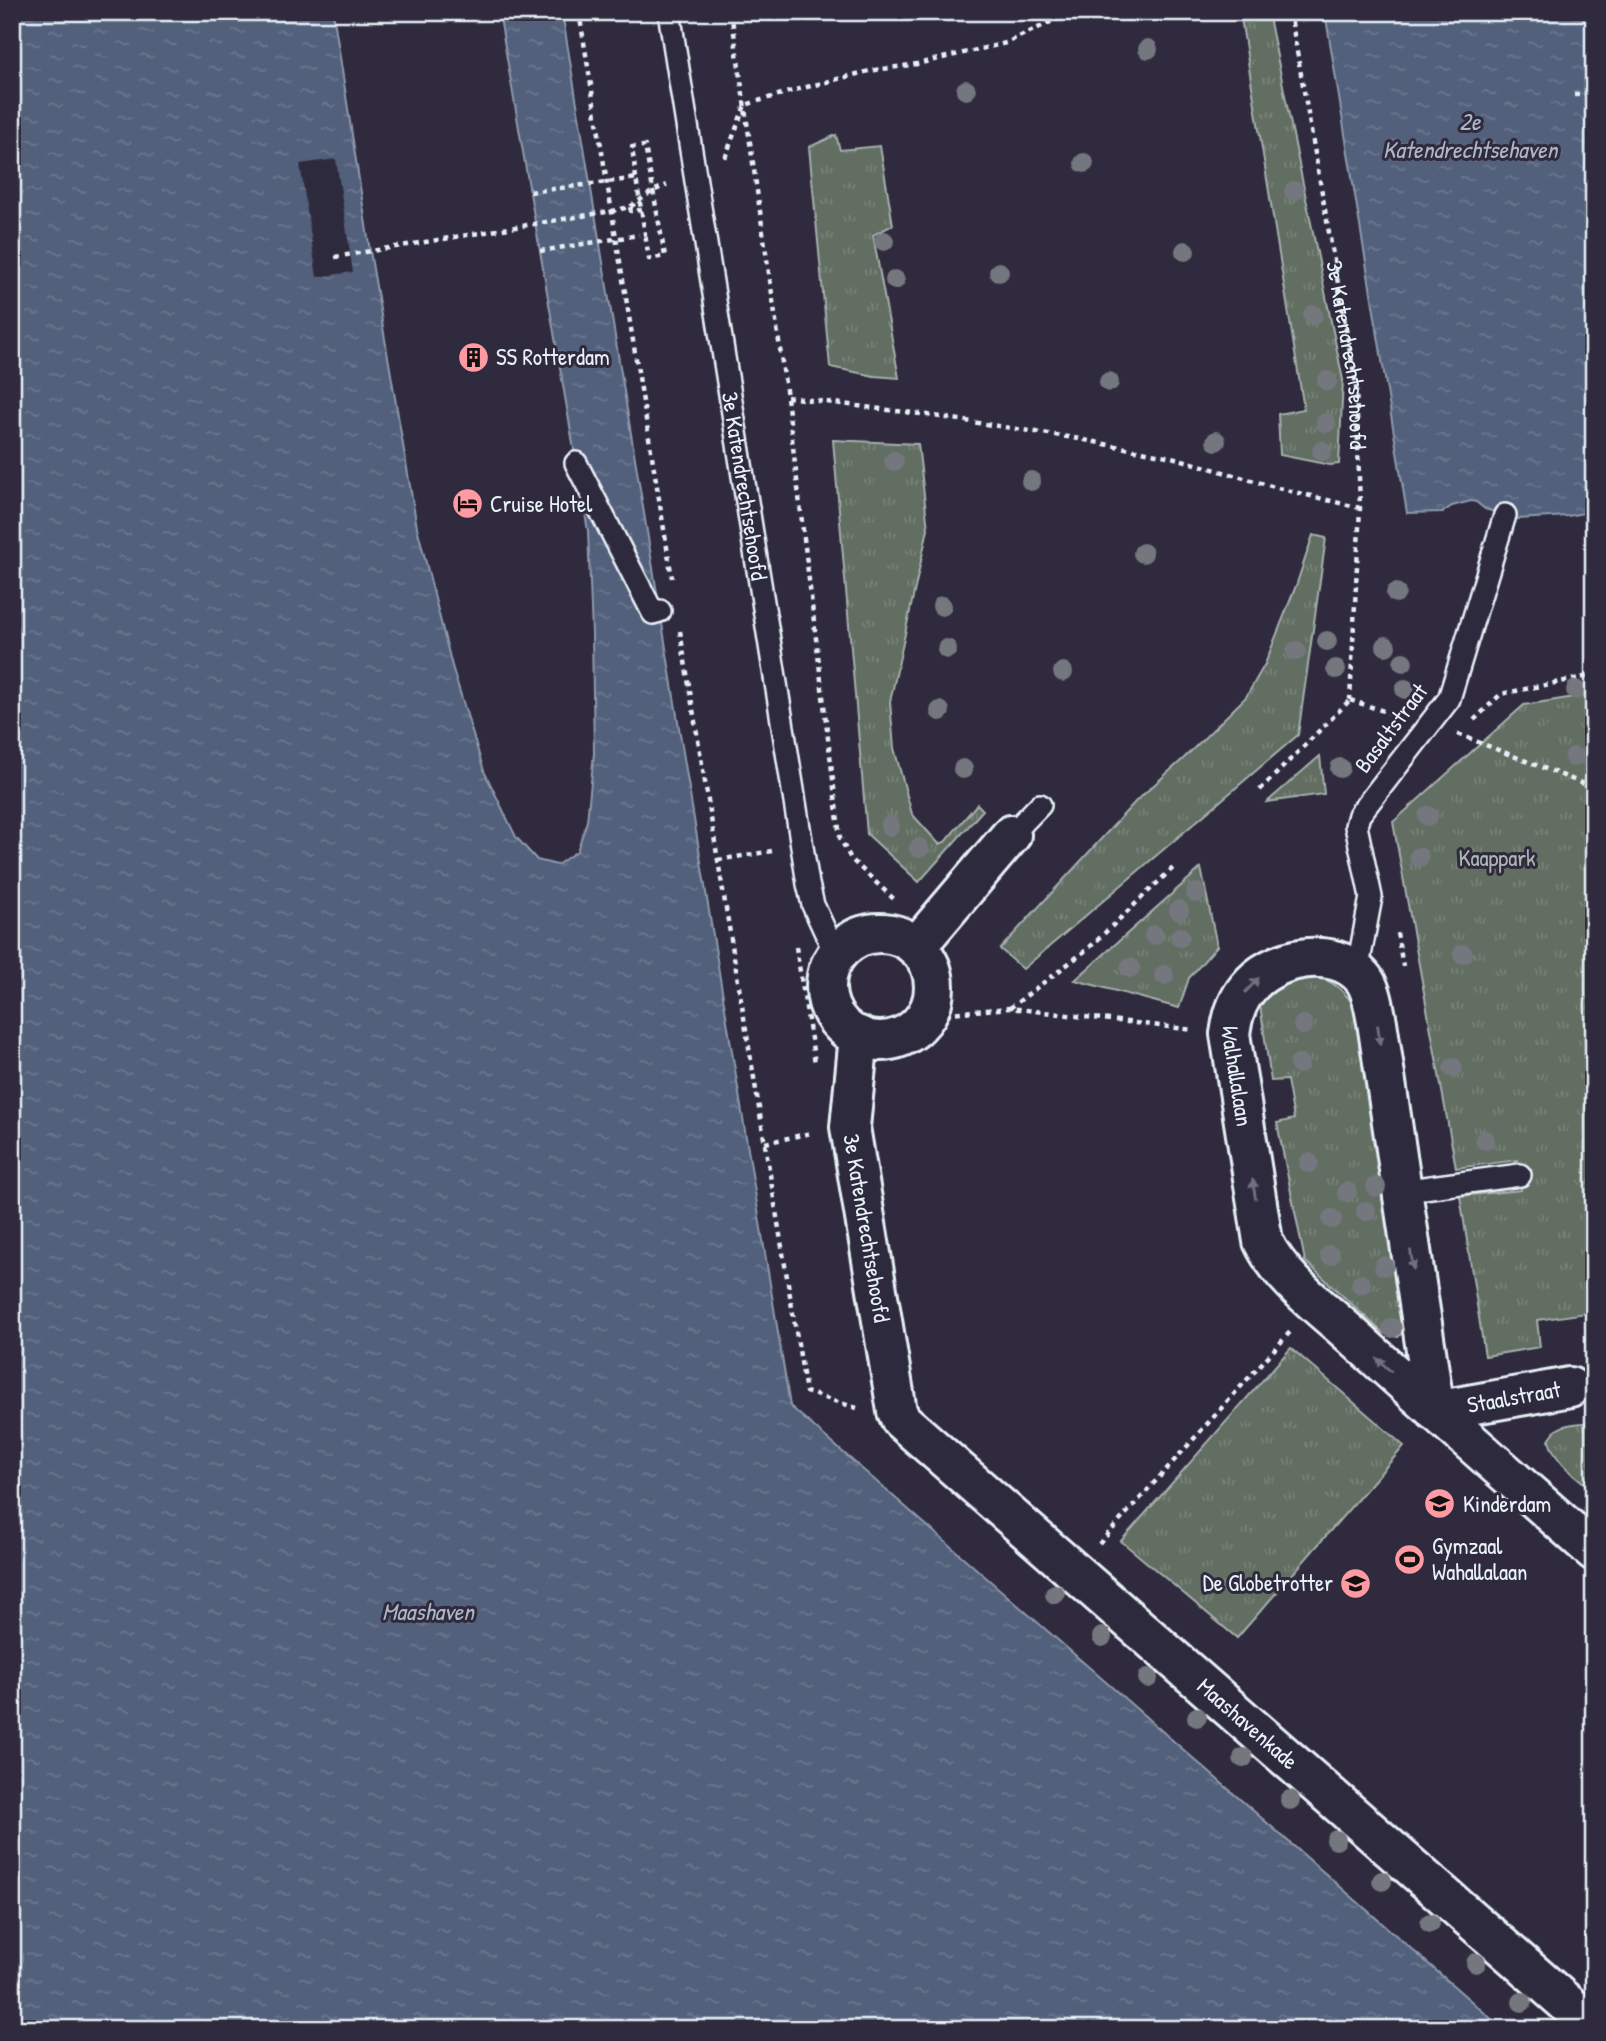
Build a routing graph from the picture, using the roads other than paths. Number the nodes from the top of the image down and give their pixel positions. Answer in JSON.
{"nodes":[{"id":1,"x":670,"y":12,"type":"edge"},
{"id":2,"x":576,"y":463,"type":"dead end"},
{"id":3,"x":1505,"y":515,"type":"dead end"},
{"id":4,"x":660,"y":611,"type":"dead end"},
{"id":5,"x":1040,"y":805,"type":"dead end"},
{"id":6,"x":1011,"y":835,"type":"joint"},
{"id":7,"x":916,"y":947,"type":"junction"},
{"id":8,"x":836,"y":955,"type":"junction"},
{"id":9,"x":1357,"y":972,"type":"junction"},
{"id":10,"x":859,"y":1036,"type":"junction"},
{"id":11,"x":1520,"y":1175,"type":"dead end"},
{"id":12,"x":1401,"y":1191,"type":"junction"},
{"id":13,"x":1582,"y":1385,"type":"edge"},
{"id":14,"x":1435,"y":1411,"type":"junction"},
{"id":15,"x":901,"y":1420,"type":"joint"},
{"id":16,"x":1594,"y":1551,"type":"edge"},
{"id":17,"x":1594,"y":2026,"type":"edge"}],
"edges":[{"from":1,"to":8,"type":"lane","name":"3e Katendrechtsehoofd"},
{"from":2,"to":4,"type":"lane"},
{"from":3,"to":9,"type":"lane","name":"Basaltstraat"},
{"from":5,"to":6,"type":"lane"},
{"from":6,"to":7,"type":"street"},
{"from":7,"to":8,"type":"street"},
{"from":7,"to":10,"type":"street"},
{"from":8,"to":10,"type":"street"},
{"from":9,"to":12,"type":"street","one_way":true},
{"from":14,"to":9,"type":"street","name":"Walhallalaan","one_way":true},
{"from":10,"to":15,"type":"street","name":"3e Katendrechtsehoofd"},
{"from":11,"to":12,"type":"lane"},
{"from":12,"to":14,"type":"street","one_way":true},
{"from":13,"to":14,"type":"street","name":"Staalstraat"},
{"from":14,"to":16,"type":"street","name":"Walhallalaan"},
{"from":15,"to":17,"type":"street","name":"Maashavenkade"}]}
